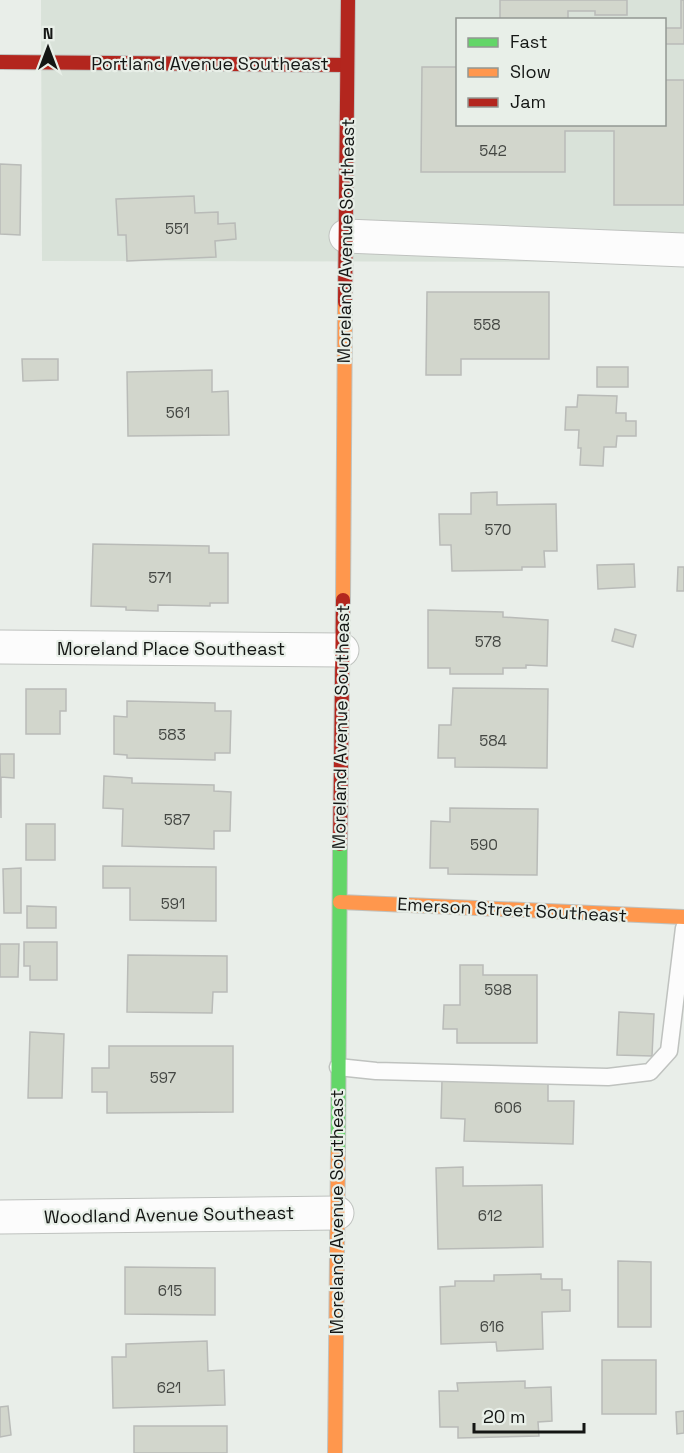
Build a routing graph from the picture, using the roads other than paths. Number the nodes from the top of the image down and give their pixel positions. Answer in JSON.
{"nodes":[{"id":1,"x":348,"y":0,"type":"edge"},
{"id":2,"x":0,"y":62,"type":"edge"},
{"id":3,"x":347,"y":65,"type":"junction"},
{"id":4,"x":346,"y":236,"type":"junction"},
{"id":5,"x":684,"y":250,"type":"edge"},
{"id":6,"x":0,"y":647,"type":"edge"},
{"id":7,"x":342,"y":650,"type":"junction"},
{"id":8,"x":340,"y":902,"type":"junction"},
{"id":9,"x":684,"y":918,"type":"edge"},
{"id":10,"x":684,"y":928,"type":"edge"},
{"id":11,"x":338,"y":1067,"type":"junction"},
{"id":12,"x":337,"y":1213,"type":"junction"},
{"id":13,"x":0,"y":1217,"type":"edge"},
{"id":14,"x":335,"y":1453,"type":"edge"}],
"edges":[{"from":1,"to":3,"type":"main road","name":"Moreland Avenue Southeast"},
{"from":2,"to":3,"type":"main road","name":"Portland Avenue Southeast"},
{"from":3,"to":4,"type":"main road","name":"Moreland Avenue Southeast"},
{"from":4,"to":5,"type":"street"},
{"from":4,"to":7,"type":"main road","name":"Moreland Avenue Southeast"},
{"from":6,"to":7,"type":"street","name":"Moreland Place Southeast"},
{"from":7,"to":8,"type":"main road","name":"Moreland Avenue Southeast"},
{"from":8,"to":9,"type":"main road","name":"Emerson Street Southeast"},
{"from":8,"to":11,"type":"main road","name":"Moreland Avenue Southeast"},
{"from":10,"to":11,"type":"lane"},
{"from":11,"to":12,"type":"main road","name":"Moreland Avenue Southeast"},
{"from":12,"to":13,"type":"street","name":"Woodland Avenue Southeast"},
{"from":12,"to":14,"type":"main road","name":"Moreland Avenue Southeast"}]}
